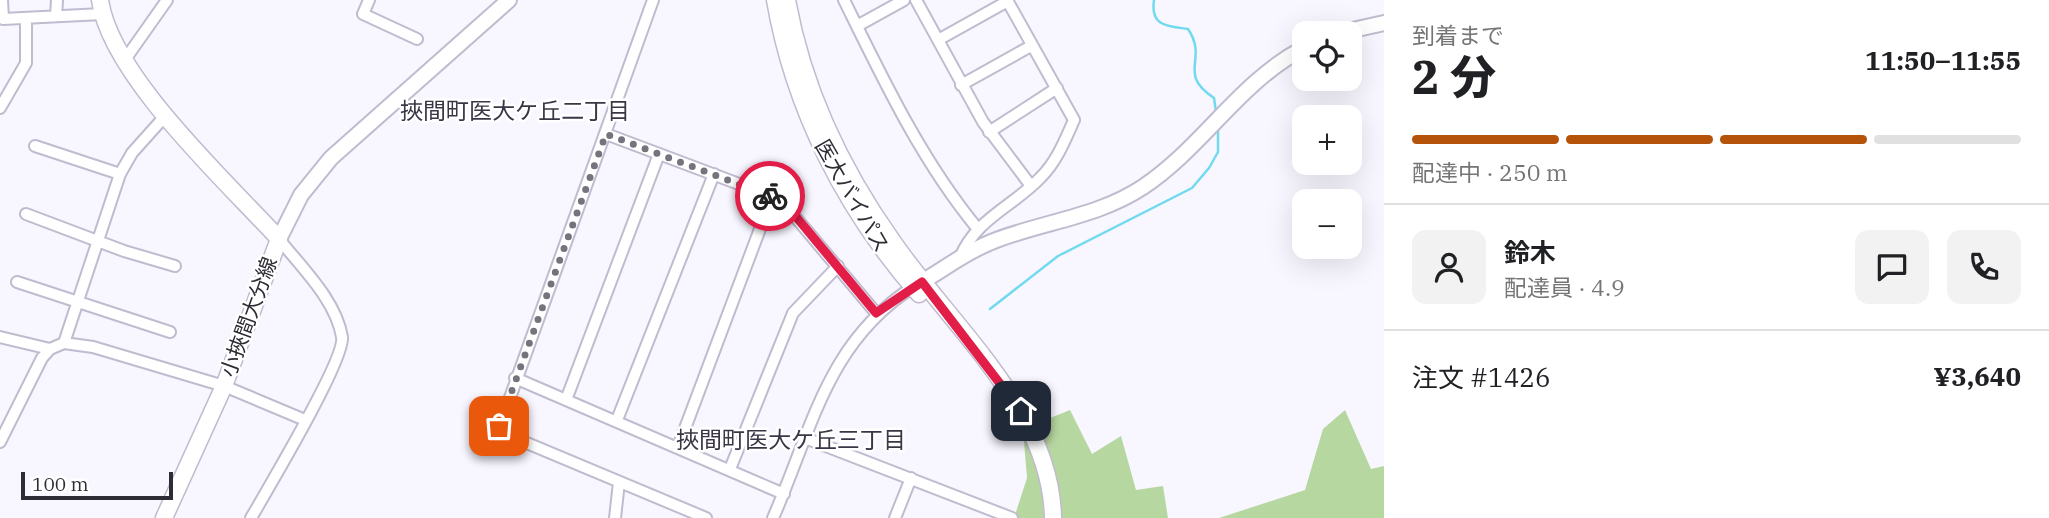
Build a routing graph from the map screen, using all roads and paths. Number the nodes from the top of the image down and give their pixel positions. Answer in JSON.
{"nodes":[{"id":1,"x":2,"y":0,"type":"edge"},
{"id":2,"x":57,"y":0,"type":"edge"},
{"id":3,"x":167,"y":0,"type":"edge"},
{"id":4,"x":369,"y":0,"type":"edge"},
{"id":5,"x":509,"y":0,"type":"edge"},
{"id":6,"x":653,"y":0,"type":"edge"},
{"id":7,"x":775,"y":0,"type":"edge"},
{"id":8,"x":787,"y":0,"type":"edge"},
{"id":9,"x":844,"y":0,"type":"edge"},
{"id":10,"x":904,"y":0,"type":"edge"},
{"id":11,"x":916,"y":0,"type":"edge"},
{"id":12,"x":1007,"y":0,"type":"edge"},
{"id":13,"x":101,"y":7,"type":"edge"},
{"id":14,"x":56,"y":16,"type":"junction"},
{"id":15,"x":26,"y":18,"type":"junction"},
{"id":16,"x":1384,"y":23,"type":"edge"},
{"id":17,"x":857,"y":26,"type":"junction"},
{"id":18,"x":1362,"y":28,"type":"edge"},
{"id":19,"x":417,"y":39,"type":"dead end"},
{"id":20,"x":938,"y":40,"type":"junction"},
{"id":21,"x":1031,"y":46,"type":"junction"},
{"id":22,"x":1292,"y":55,"type":"edge"},
{"id":23,"x":124,"y":61,"type":"junction"},
{"id":24,"x":961,"y":85,"type":"junction"},
{"id":25,"x":1057,"y":88,"type":"junction"},
{"id":26,"x":0,"y":108,"type":"edge"},
{"id":27,"x":166,"y":115,"type":"junction"},
{"id":28,"x":989,"y":132,"type":"junction"},
{"id":29,"x":606,"y":134,"type":"junction"},
{"id":30,"x":35,"y":146,"type":"dead end"},
{"id":31,"x":660,"y":154,"type":"junction"},
{"id":32,"x":120,"y":174,"type":"junction"},
{"id":33,"x":714,"y":174,"type":"junction"},
{"id":34,"x":1031,"y":186,"type":"junction"},
{"id":35,"x":772,"y":197,"type":"junction"},
{"id":36,"x":26,"y":214,"type":"dead end"},
{"id":37,"x":977,"y":228,"type":"junction"},
{"id":38,"x":99,"y":239,"type":"junction"},
{"id":39,"x":279,"y":239,"type":"junction"},
{"id":40,"x":960,"y":258,"type":"junction"},
{"id":41,"x":175,"y":266,"type":"dead end"},
{"id":42,"x":838,"y":266,"type":"junction"},
{"id":43,"x":17,"y":282,"type":"dead end"},
{"id":44,"x":917,"y":284,"type":"junction"},
{"id":45,"x":77,"y":301,"type":"junction"},
{"id":46,"x":876,"y":313,"type":"junction"},
{"id":47,"x":170,"y":332,"type":"dead end"},
{"id":48,"x":0,"y":337,"type":"edge"},
{"id":49,"x":64,"y":343,"type":"junction"},
{"id":50,"x":50,"y":349,"type":"junction"},
{"id":51,"x":515,"y":378,"type":"junction"},
{"id":52,"x":224,"y":386,"type":"junction"},
{"id":53,"x":566,"y":400,"type":"junction"},
{"id":54,"x":305,"y":420,"type":"junction"},
{"id":55,"x":617,"y":420,"type":"junction"},
{"id":56,"x":805,"y":438,"type":"junction"},
{"id":57,"x":0,"y":442,"type":"edge"},
{"id":58,"x":678,"y":447,"type":"junction"},
{"id":59,"x":730,"y":469,"type":"junction"},
{"id":60,"x":911,"y":478,"type":"junction"},
{"id":61,"x":619,"y":482,"type":"junction"},
{"id":62,"x":783,"y":495,"type":"junction"},
{"id":63,"x":164,"y":518,"type":"edge"},
{"id":64,"x":251,"y":518,"type":"edge"},
{"id":65,"x":615,"y":518,"type":"edge"},
{"id":66,"x":706,"y":518,"type":"edge"},
{"id":67,"x":773,"y":518,"type":"edge"},
{"id":68,"x":895,"y":518,"type":"edge"},
{"id":69,"x":1012,"y":518,"type":"edge"},
{"id":70,"x":1053,"y":518,"type":"edge"}],
"edges":[{"from":1,"to":15,"type":"street"},
{"from":2,"to":14,"type":"street"},
{"from":3,"to":23,"type":"street"},
{"from":4,"to":19,"type":"street"},
{"from":5,"to":39,"type":"street"},
{"from":6,"to":29,"type":"street"},
{"from":7,"to":44,"type":"main road","name":"医大バイパス"},
{"from":8,"to":44,"type":"main road","name":"医大バイパス"},
{"from":9,"to":17,"type":"street"},
{"from":10,"to":17,"type":"street"},
{"from":11,"to":20,"type":"street"},
{"from":12,"to":20,"type":"street"},
{"from":12,"to":21,"type":"street"},
{"from":13,"to":14,"type":"street"},
{"from":13,"to":23,"type":"main road","name":"小挾間大分線"},
{"from":14,"to":15,"type":"street"},
{"from":15,"to":26,"type":"street"},
{"from":16,"to":18,"type":"street"},
{"from":17,"to":37,"type":"street"},
{"from":20,"to":24,"type":"street"},
{"from":21,"to":24,"type":"street"},
{"from":21,"to":25,"type":"street"},
{"from":22,"to":40,"type":"street"},
{"from":23,"to":27,"type":"main road","name":"小挾間大分線"},
{"from":24,"to":28,"type":"street"},
{"from":25,"to":28,"type":"street"},
{"from":25,"to":34,"type":"street"},
{"from":27,"to":32,"type":"street"},
{"from":27,"to":39,"type":"main road","name":"小挾間大分線"},
{"from":28,"to":34,"type":"street"},
{"from":29,"to":31,"type":"street"},
{"from":29,"to":51,"type":"street"},
{"from":30,"to":32,"type":"street"},
{"from":31,"to":33,"type":"street"},
{"from":31,"to":53,"type":"street"},
{"from":32,"to":38,"type":"street"},
{"from":33,"to":35,"type":"street"},
{"from":33,"to":55,"type":"street"},
{"from":34,"to":37,"type":"street"},
{"from":35,"to":42,"type":"street"},
{"from":35,"to":58,"type":"street"},
{"from":36,"to":38,"type":"street"},
{"from":37,"to":40,"type":"street"},
{"from":38,"to":41,"type":"street"},
{"from":38,"to":45,"type":"street"},
{"from":39,"to":52,"type":"main road","name":"小挾間大分線"},
{"from":39,"to":54,"type":"street"},
{"from":40,"to":44,"type":"street"},
{"from":42,"to":46,"type":"street"},
{"from":42,"to":59,"type":"street"},
{"from":43,"to":45,"type":"street"},
{"from":44,"to":46,"type":"street"},
{"from":44,"to":70,"type":"main road","name":"医大バイパス"},
{"from":45,"to":47,"type":"street"},
{"from":45,"to":49,"type":"street"},
{"from":46,"to":56,"type":"street"},
{"from":48,"to":50,"type":"street"},
{"from":49,"to":50,"type":"street"},
{"from":49,"to":52,"type":"street"},
{"from":50,"to":57,"type":"street"},
{"from":51,"to":53,"type":"street"},
{"from":51,"to":61,"type":"street"},
{"from":52,"to":54,"type":"street"},
{"from":52,"to":63,"type":"main road","name":"小挾間大分線"},
{"from":53,"to":55,"type":"street"},
{"from":54,"to":64,"type":"street"},
{"from":55,"to":58,"type":"street"},
{"from":56,"to":60,"type":"street"},
{"from":56,"to":62,"type":"street"},
{"from":58,"to":59,"type":"street"},
{"from":59,"to":62,"type":"street"},
{"from":60,"to":68,"type":"street"},
{"from":60,"to":69,"type":"street"},
{"from":61,"to":65,"type":"street"},
{"from":61,"to":66,"type":"street"},
{"from":62,"to":67,"type":"street"}]}
